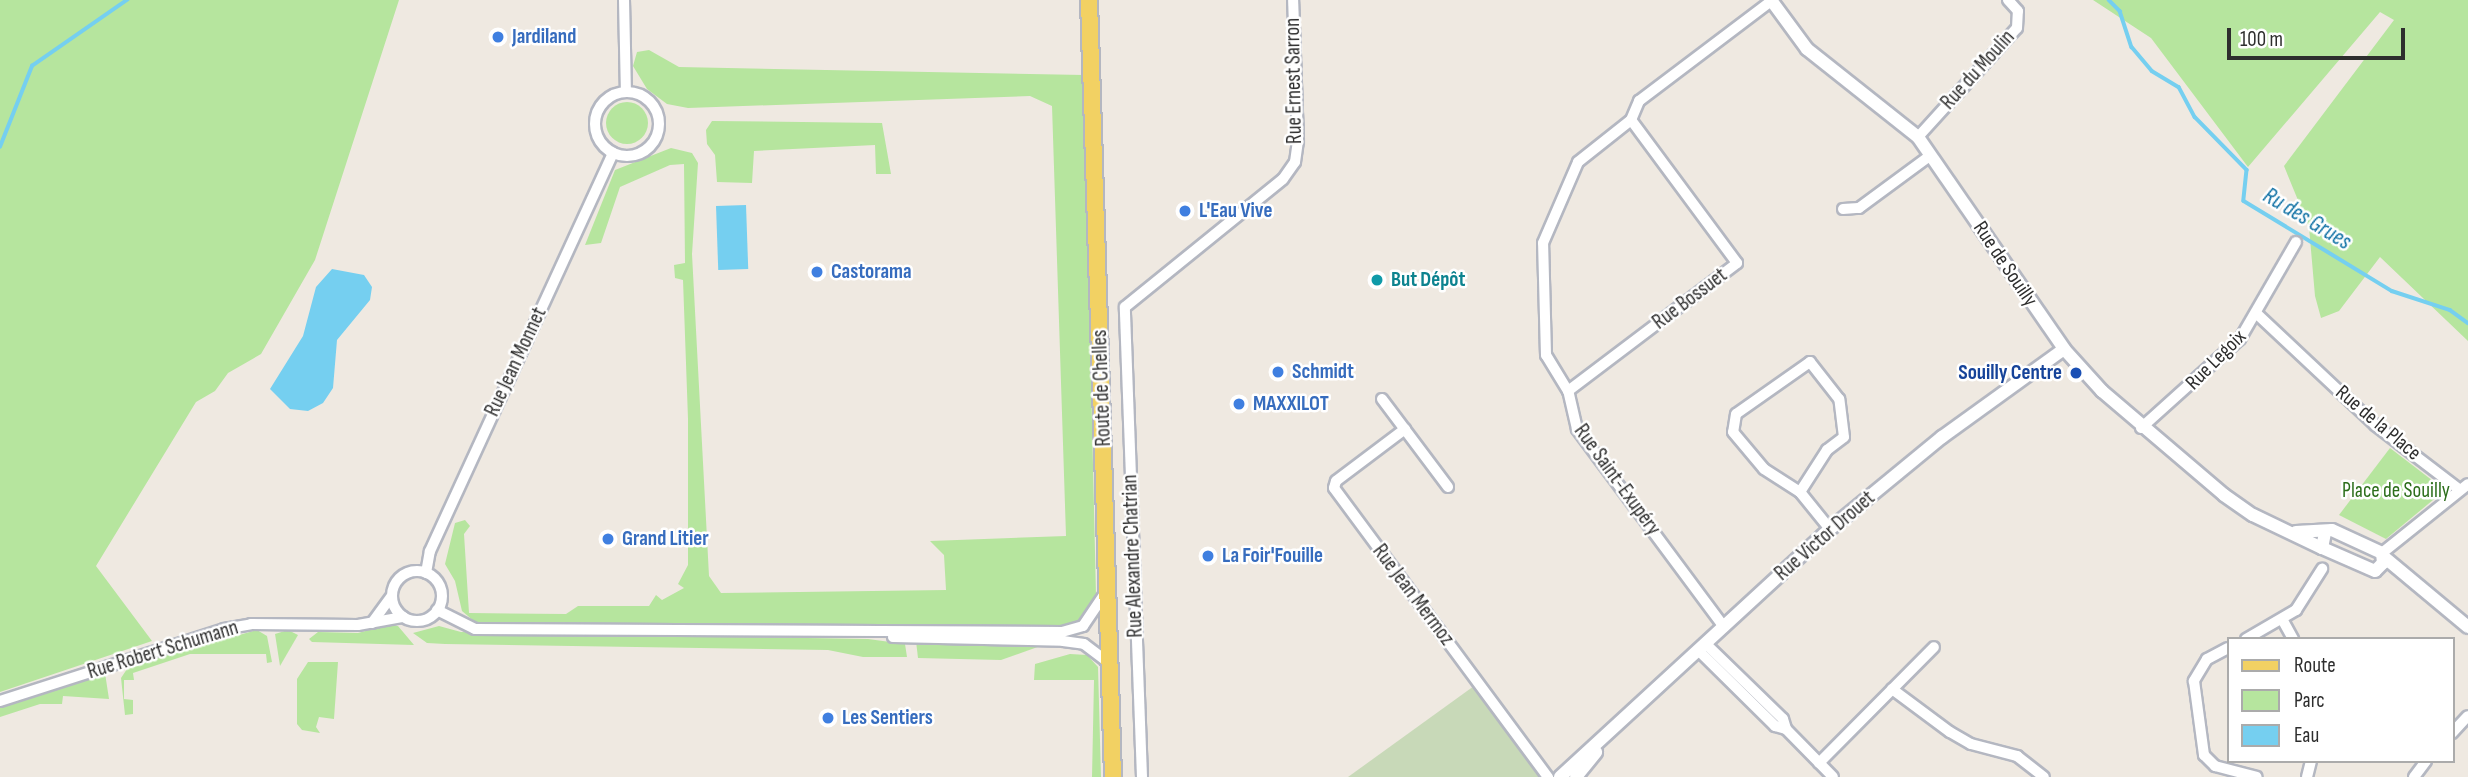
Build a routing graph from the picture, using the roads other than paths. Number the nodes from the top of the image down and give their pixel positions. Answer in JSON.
{"nodes":[{"id":1,"x":624,"y":0,"type":"edge"},
{"id":2,"x":1088,"y":0,"type":"edge"},
{"id":3,"x":1293,"y":0,"type":"edge"},
{"id":4,"x":1771,"y":0,"type":"edge"},
{"id":5,"x":2008,"y":0,"type":"edge"},
{"id":6,"x":626,"y":92,"type":"junction"},
{"id":7,"x":1631,"y":120,"type":"junction"},
{"id":8,"x":1918,"y":137,"type":"junction"},
{"id":9,"x":613,"y":153,"type":"junction"},
{"id":10,"x":1931,"y":155,"type":"junction"},
{"id":11,"x":1295,"y":162,"type":"joint"},
{"id":12,"x":1843,"y":209,"type":"dead end"},
{"id":13,"x":2295,"y":242,"type":"dead end"},
{"id":14,"x":2257,"y":314,"type":"junction"},
{"id":15,"x":2064,"y":349,"type":"junction"},
{"id":16,"x":1568,"y":391,"type":"junction"},
{"id":17,"x":1382,"y":399,"type":"dead end"},
{"id":18,"x":2141,"y":428,"type":"junction"},
{"id":19,"x":1405,"y":429,"type":"junction"},
{"id":20,"x":1448,"y":487,"type":"dead end"},
{"id":21,"x":2464,"y":487,"type":"edge"},
{"id":22,"x":1800,"y":492,"type":"junction"},
{"id":23,"x":1830,"y":529,"type":"junction"},
{"id":24,"x":2292,"y":532,"type":"junction"},
{"id":25,"x":2325,"y":533,"type":"junction"},
{"id":26,"x":2327,"y":550,"type":"junction"},
{"id":27,"x":2383,"y":555,"type":"junction"},
{"id":28,"x":2375,"y":571,"type":"junction"},
{"id":29,"x":426,"y":573,"type":"junction"},
{"id":30,"x":2409,"y":576,"type":"junction"},
{"id":31,"x":1108,"y":586,"type":"junction"},
{"id":32,"x":391,"y":597,"type":"junction"},
{"id":33,"x":437,"y":610,"type":"junction"},
{"id":34,"x":403,"y":617,"type":"junction"},
{"id":35,"x":2283,"y":619,"type":"junction"},
{"id":36,"x":372,"y":623,"type":"junction"},
{"id":37,"x":1724,"y":627,"type":"junction"},
{"id":38,"x":2468,"y":627,"type":"edge"},
{"id":39,"x":826,"y":633,"type":"junction"},
{"id":40,"x":2250,"y":637,"type":"edge"},
{"id":41,"x":2292,"y":637,"type":"edge"},
{"id":42,"x":1934,"y":647,"type":"dead end"},
{"id":43,"x":1702,"y":648,"type":"junction"},
{"id":44,"x":2226,"y":649,"type":"edge"},
{"id":45,"x":1111,"y":665,"type":"junction"},
{"id":46,"x":1892,"y":689,"type":"junction"},
{"id":47,"x":0,"y":701,"type":"edge"},
{"id":48,"x":2468,"y":716,"type":"edge"},
{"id":49,"x":2454,"y":731,"type":"edge"},
{"id":50,"x":1601,"y":743,"type":"junction"},
{"id":51,"x":1819,"y":764,"type":"junction"},
{"id":52,"x":1113,"y":777,"type":"edge"},
{"id":53,"x":1142,"y":777,"type":"edge"},
{"id":54,"x":1548,"y":777,"type":"edge"},
{"id":55,"x":1560,"y":777,"type":"edge"},
{"id":56,"x":1576,"y":777,"type":"edge"},
{"id":57,"x":1833,"y":777,"type":"edge"},
{"id":58,"x":2044,"y":777,"type":"edge"},
{"id":59,"x":2257,"y":777,"type":"edge"}],
"edges":[{"from":1,"to":6,"type":"street"},
{"from":2,"to":31,"type":"main road","name":"Route de Chelles"},
{"from":3,"to":11,"type":"street","name":"Rue Ernest Sarron"},
{"from":4,"to":7,"type":"street","name":"Rue Saint-Exupéry"},
{"from":4,"to":8,"type":"street","name":"Rue de Souilly"},
{"from":5,"to":8,"type":"street","name":"Rue du Moulin"},
{"from":6,"to":9,"type":"street"},
{"from":6,"to":9,"type":"street"},
{"from":7,"to":16,"type":"street","name":"Rue Saint-Exupéry"},
{"from":7,"to":16,"type":"street","name":"Rue Bossuet"},
{"from":8,"to":10,"type":"street","name":"Rue de Souilly"},
{"from":9,"to":29,"type":"street","name":"Rue Jean Monnet"},
{"from":10,"to":12,"type":"street"},
{"from":10,"to":15,"type":"street","name":"Rue de Souilly"},
{"from":11,"to":53,"type":"street","name":"Rue Alexandre Chatrian"},
{"from":13,"to":14,"type":"street","name":"Rue Legoix"},
{"from":14,"to":18,"type":"street","name":"Rue Legoix"},
{"from":14,"to":21,"type":"street","name":"Rue de la Place"},
{"from":15,"to":18,"type":"street","name":"Rue de Souilly"},
{"from":15,"to":23,"type":"street","name":"Rue Victor Drouet"},
{"from":16,"to":37,"type":"street","name":"Rue Saint-Exupéry"},
{"from":17,"to":19,"type":"street"},
{"from":18,"to":24,"type":"street","name":"Rue de Souilly"},
{"from":19,"to":20,"type":"street"},
{"from":19,"to":54,"type":"street","name":"Rue Jean Mermoz"},
{"from":21,"to":27,"type":"street","name":"Rue de la Place"},
{"from":22,"to":22,"type":"street"},
{"from":22,"to":23,"type":"street"},
{"from":23,"to":37,"type":"street","name":"Rue Victor Drouet"},
{"from":24,"to":25,"type":"street"},
{"from":24,"to":26,"type":"street","name":"Rue de Souilly"},
{"from":25,"to":26,"type":"street"},
{"from":25,"to":27,"type":"street"},
{"from":26,"to":28,"type":"street","name":"Rue de Souilly"},
{"from":26,"to":35,"type":"street"},
{"from":27,"to":28,"type":"street"},
{"from":27,"to":30,"type":"street"},
{"from":28,"to":30,"type":"street","name":"Rue de Souilly"},
{"from":29,"to":32,"type":"street"},
{"from":29,"to":33,"type":"street"},
{"from":30,"to":38,"type":"street"},
{"from":31,"to":39,"type":"street"},
{"from":31,"to":45,"type":"main road","name":"Route de Chelles"},
{"from":32,"to":34,"type":"street"},
{"from":32,"to":36,"type":"street"},
{"from":33,"to":34,"type":"street"},
{"from":33,"to":39,"type":"street"},
{"from":34,"to":36,"type":"street","name":"Rue Robert Schumann"},
{"from":35,"to":40,"type":"street"},
{"from":35,"to":41,"type":"street"},
{"from":36,"to":47,"type":"street","name":"Rue Robert Schumann"},
{"from":37,"to":43,"type":"street","name":"Rue Victor Drouet"},
{"from":39,"to":45,"type":"street"},
{"from":42,"to":46,"type":"street"},
{"from":43,"to":50,"type":"street","name":"Rue Victor Drouet"},
{"from":43,"to":51,"type":"street"},
{"from":44,"to":59,"type":"street"},
{"from":45,"to":52,"type":"main road","name":"Route de Chelles"},
{"from":46,"to":51,"type":"street"},
{"from":46,"to":58,"type":"street"},
{"from":48,"to":49,"type":"street"},
{"from":50,"to":55,"type":"street","name":"Rue Victor Drouet"},
{"from":50,"to":56,"type":"street","name":"Rue Victor Drouet"},
{"from":51,"to":57,"type":"street"}]}
